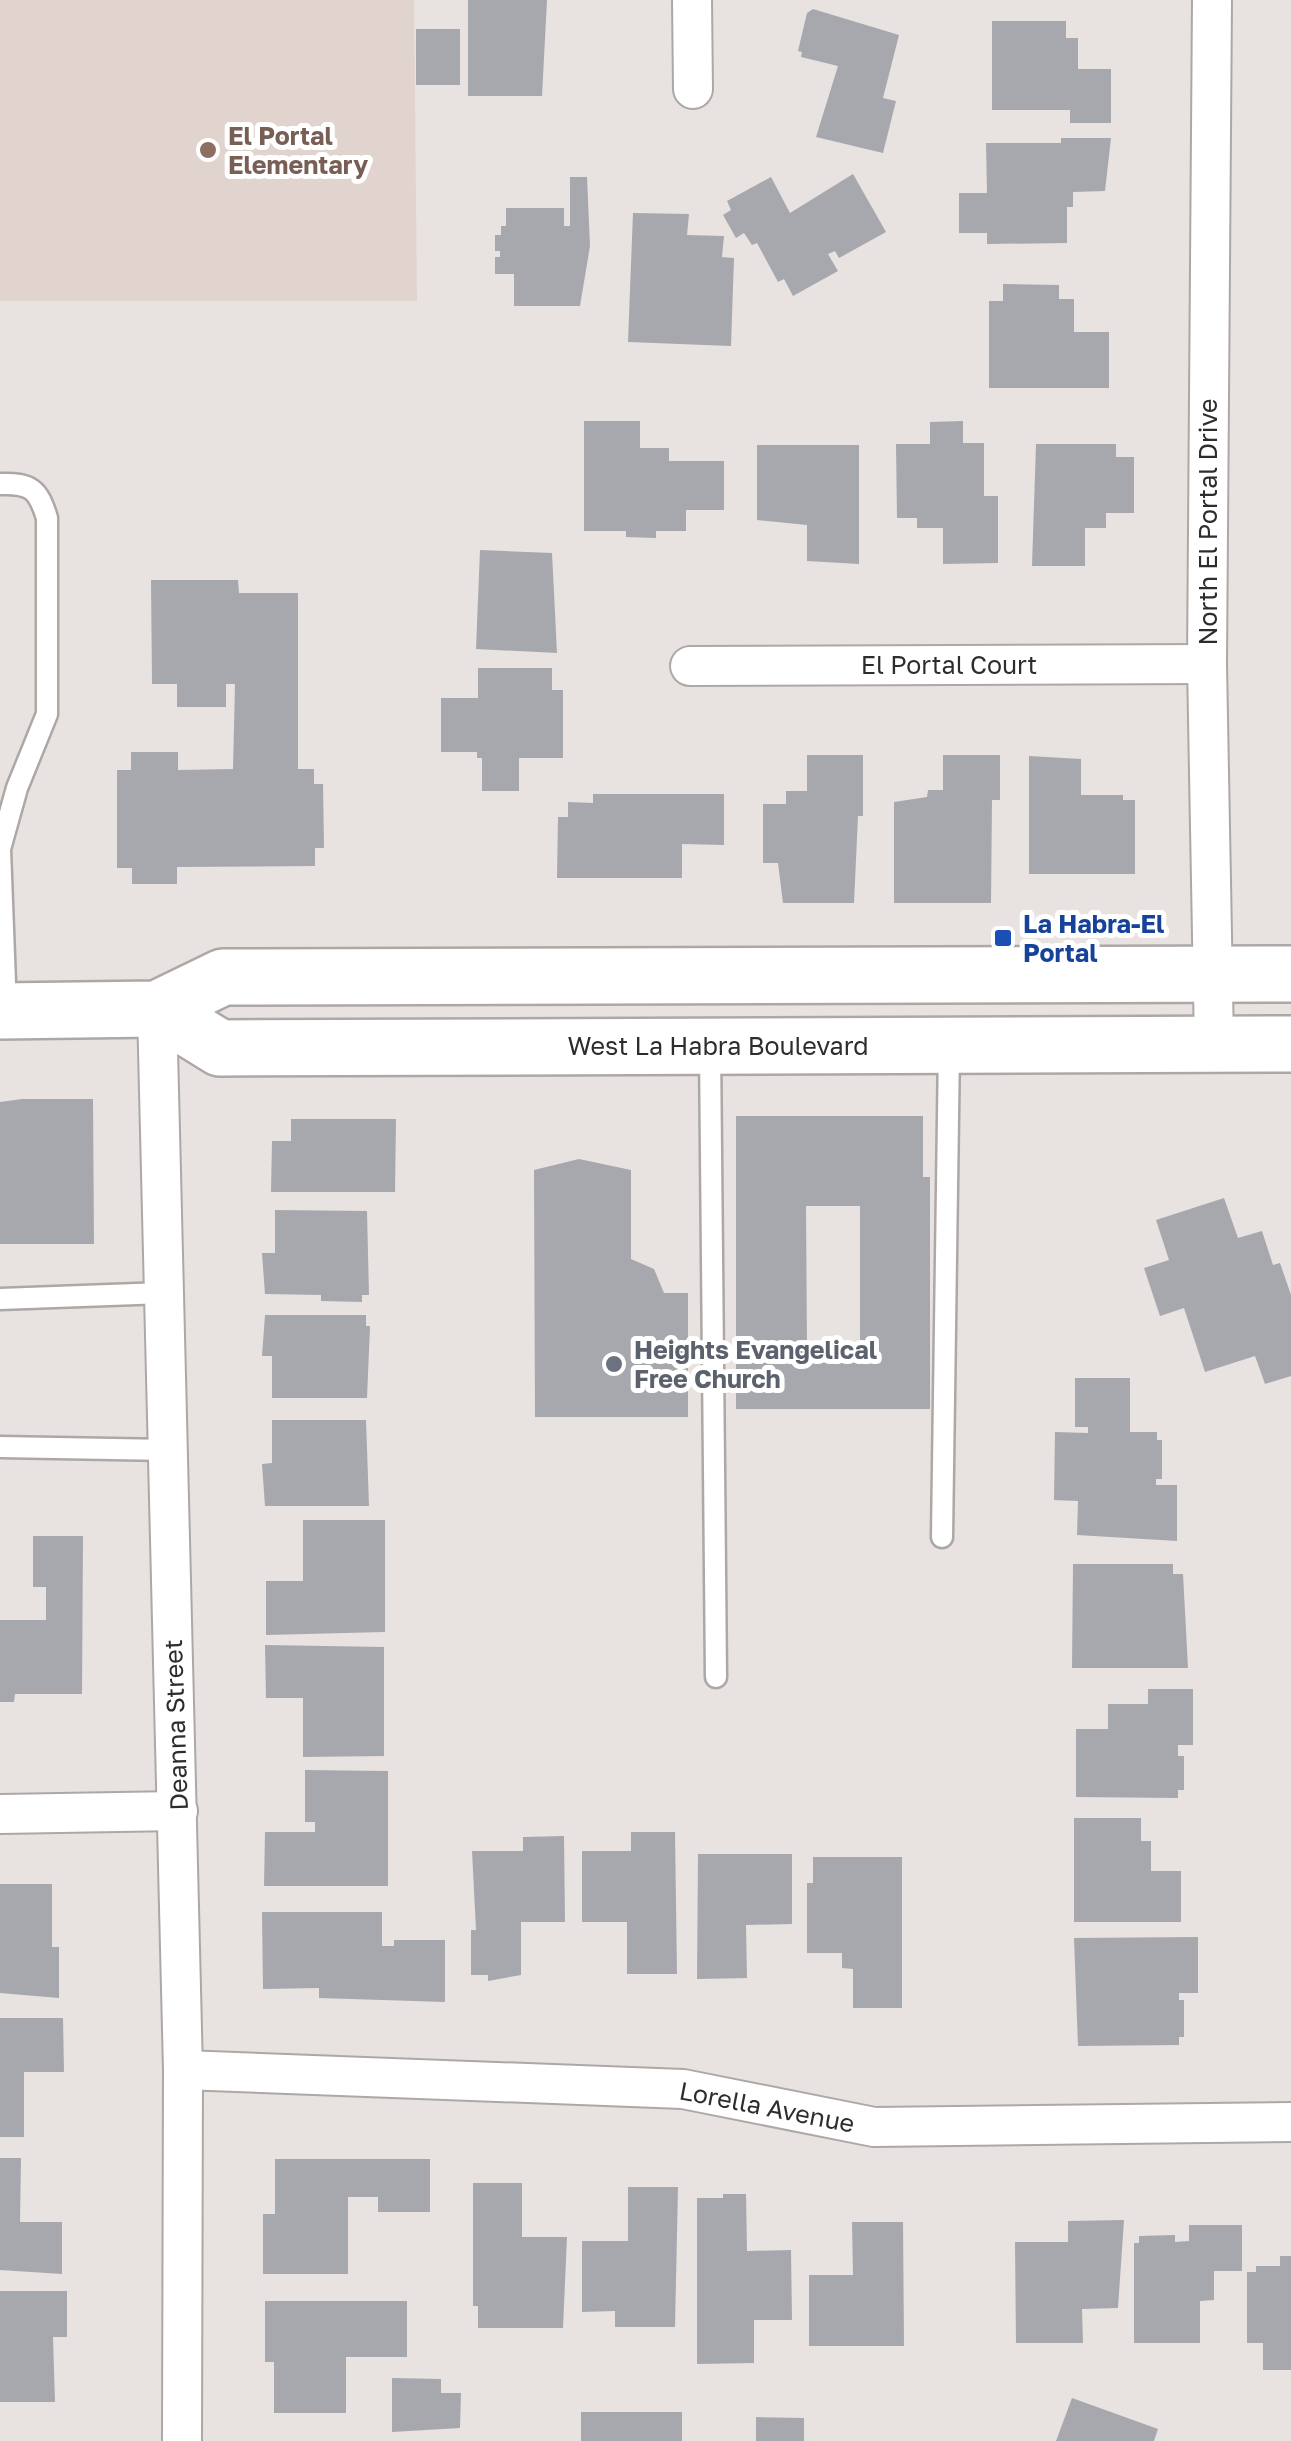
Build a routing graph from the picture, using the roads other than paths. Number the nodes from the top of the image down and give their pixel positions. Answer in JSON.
{"nodes":[{"id":1,"x":692,"y":0,"type":"edge"},
{"id":2,"x":1212,"y":0,"type":"edge"},
{"id":3,"x":693,"y":89,"type":"dead end"},
{"id":4,"x":0,"y":484,"type":"edge"},
{"id":5,"x":1207,"y":664,"type":"junction"},
{"id":6,"x":690,"y":666,"type":"dead end"},
{"id":7,"x":1212,"y":974,"type":"junction"},
{"id":8,"x":1291,"y":974,"type":"edge"},
{"id":9,"x":156,"y":1010,"type":"junction"},
{"id":10,"x":3,"y":1011,"type":"edge"},
{"id":11,"x":1214,"y":1044,"type":"junction"},
{"id":12,"x":1291,"y":1044,"type":"edge"},
{"id":13,"x":948,"y":1045,"type":"junction"},
{"id":14,"x":710,"y":1046,"type":"junction"},
{"id":15,"x":164,"y":1293,"type":"junction"},
{"id":16,"x":0,"y":1298,"type":"edge"},
{"id":17,"x":0,"y":1447,"type":"edge"},
{"id":18,"x":168,"y":1450,"type":"junction"},
{"id":19,"x":942,"y":1537,"type":"dead end"},
{"id":20,"x":716,"y":1677,"type":"dead end"},
{"id":21,"x":178,"y":1811,"type":"junction"},
{"id":22,"x":0,"y":1814,"type":"edge"},
{"id":23,"x":183,"y":2070,"type":"junction"},
{"id":24,"x":1291,"y":2122,"type":"edge"},
{"id":25,"x":182,"y":2441,"type":"edge"}],
"edges":[{"from":1,"to":3,"type":"street"},
{"from":2,"to":5,"type":"street","name":"North El Portal Drive"},
{"from":4,"to":10,"type":"lane"},
{"from":5,"to":6,"type":"street","name":"El Portal Court"},
{"from":5,"to":7,"type":"street","name":"North El Portal Drive"},
{"from":7,"to":8,"type":"main road"},
{"from":7,"to":9,"type":"main road"},
{"from":7,"to":11,"type":"street","name":"North El Portal Drive"},
{"from":9,"to":10,"type":"main road"},
{"from":9,"to":14,"type":"main road","name":"West La Habra Boulevard"},
{"from":9,"to":15,"type":"street","name":"Deanna Street"},
{"from":11,"to":12,"type":"main road","name":"West La Habra Boulevard"},
{"from":11,"to":13,"type":"main road","name":"West La Habra Boulevard"},
{"from":13,"to":14,"type":"main road","name":"West La Habra Boulevard"},
{"from":13,"to":19,"type":"lane"},
{"from":14,"to":20,"type":"lane"},
{"from":15,"to":16,"type":"lane"},
{"from":15,"to":18,"type":"street","name":"Deanna Street"},
{"from":17,"to":18,"type":"lane"},
{"from":18,"to":21,"type":"street","name":"Deanna Street"},
{"from":21,"to":22,"type":"street"},
{"from":21,"to":23,"type":"street","name":"Deanna Street"},
{"from":23,"to":24,"type":"street","name":"Lorella Avenue"},
{"from":23,"to":25,"type":"street","name":"Deanna Street"}]}
